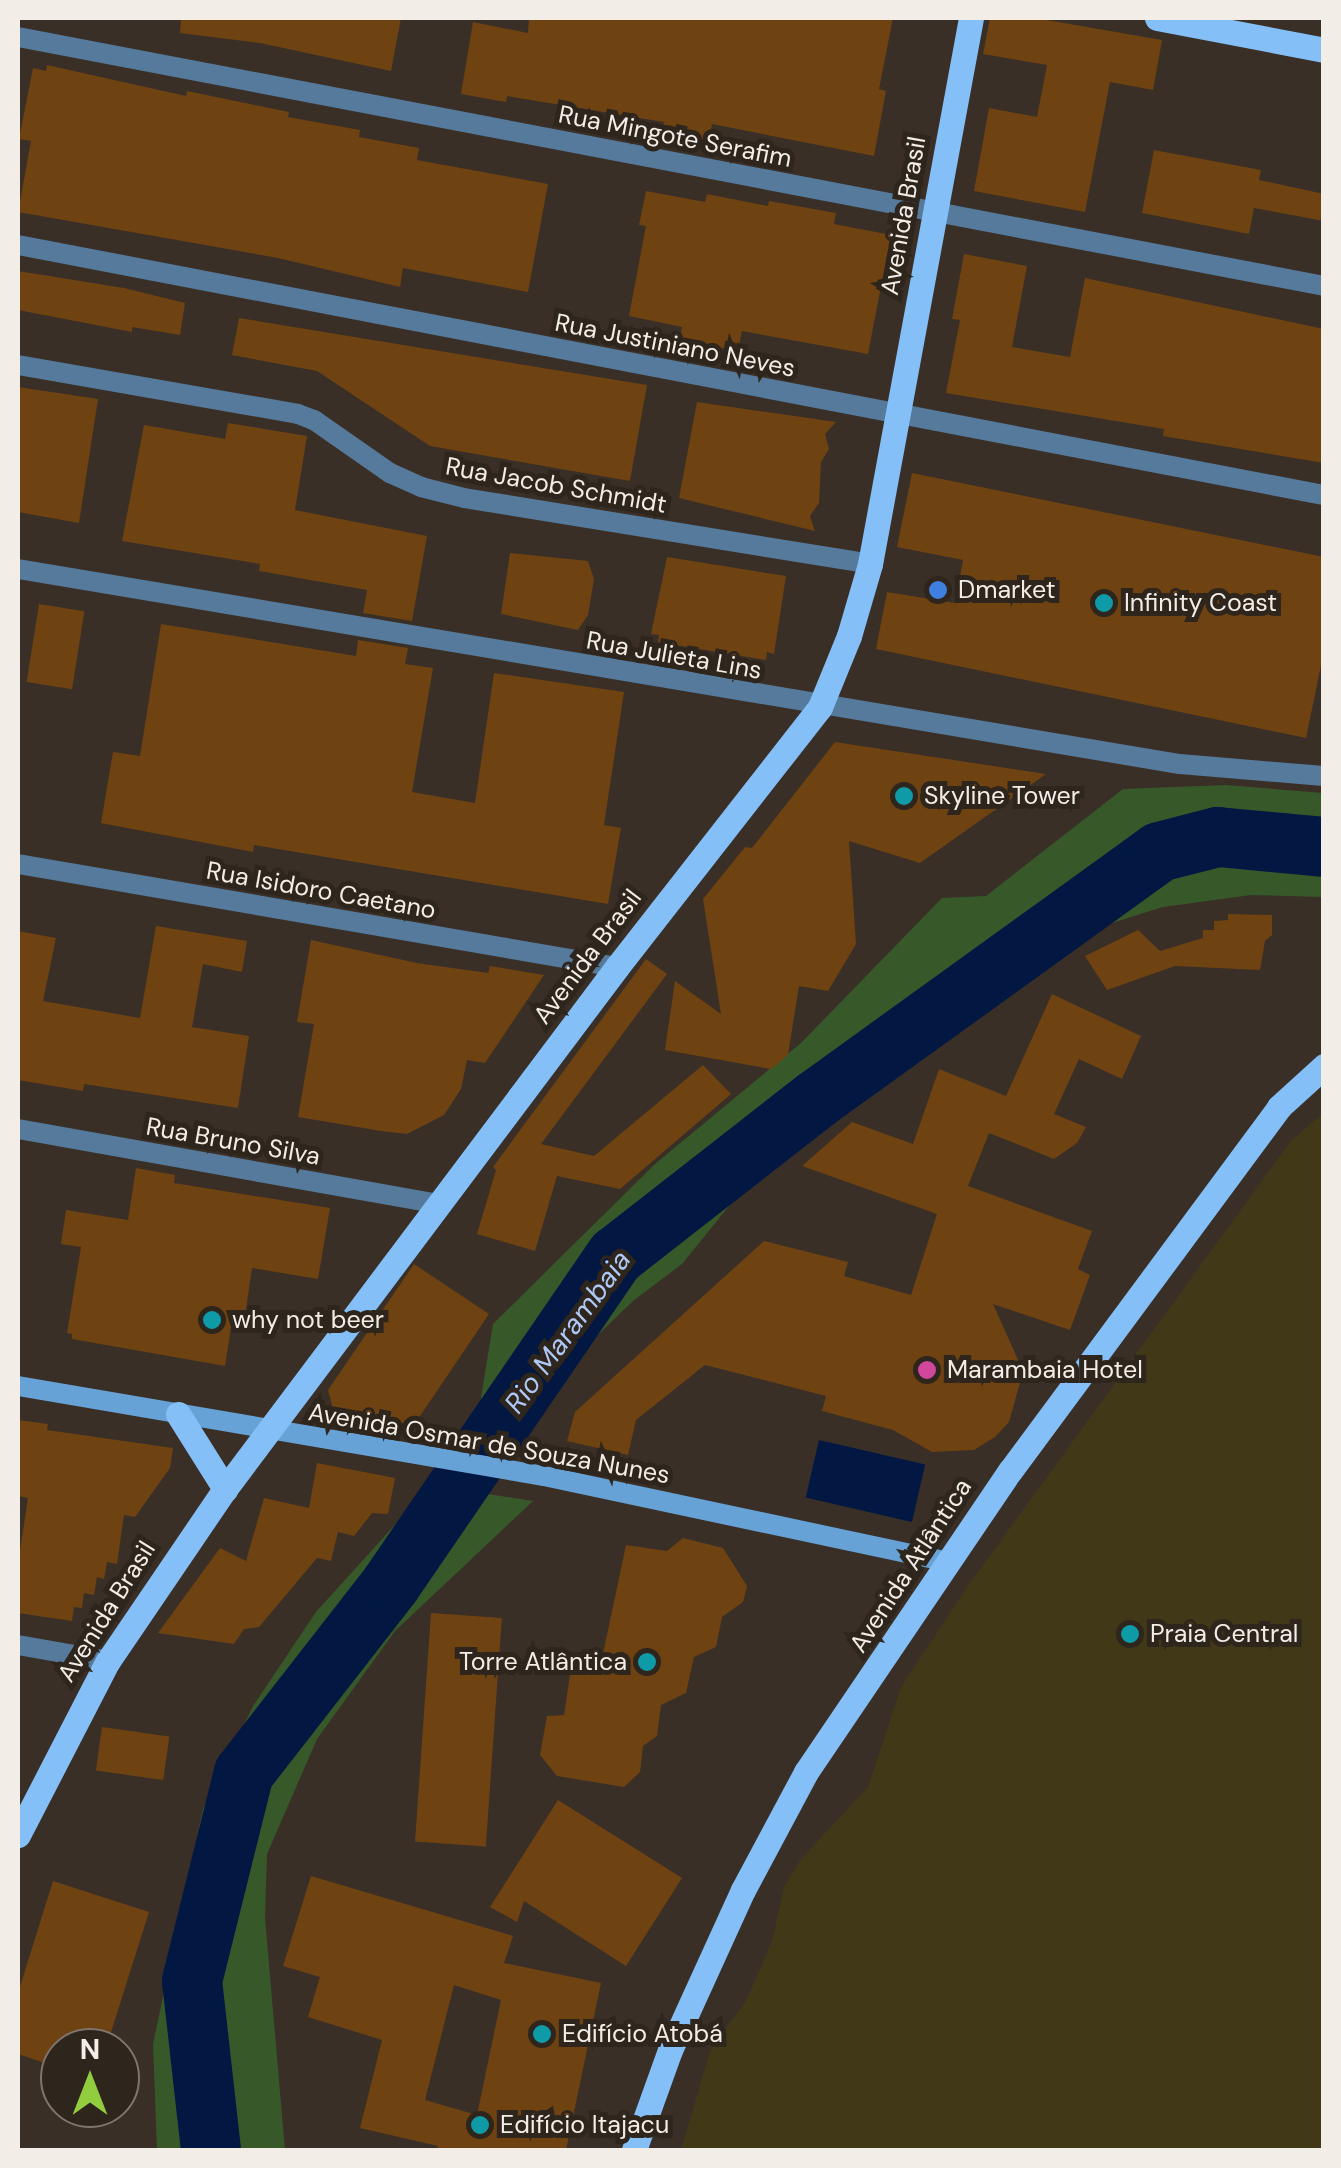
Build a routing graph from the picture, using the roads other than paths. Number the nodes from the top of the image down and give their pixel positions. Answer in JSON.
{"nodes":[{"id":1,"x":971,"y":18,"type":"edge"},
{"id":2,"x":1157,"y":18,"type":"edge"},
{"id":3,"x":18,"y":37,"type":"edge"},
{"id":4,"x":1324,"y":50,"type":"edge"},
{"id":5,"x":934,"y":212,"type":"junction"},
{"id":6,"x":18,"y":246,"type":"edge"},
{"id":7,"x":1324,"y":286,"type":"edge"},
{"id":8,"x":18,"y":365,"type":"edge"},
{"id":9,"x":899,"y":414,"type":"junction"},
{"id":10,"x":1324,"y":495,"type":"edge"},
{"id":11,"x":870,"y":564,"type":"junction"},
{"id":12,"x":18,"y":569,"type":"edge"},
{"id":13,"x":820,"y":707,"type":"junction"},
{"id":14,"x":1324,"y":776,"type":"edge"},
{"id":15,"x":18,"y":864,"type":"edge"},
{"id":16,"x":617,"y":967,"type":"junction"},
{"id":17,"x":1324,"y":1066,"type":"edge"},
{"id":18,"x":18,"y":1129,"type":"edge"},
{"id":19,"x":440,"y":1204,"type":"junction"},
{"id":20,"x":18,"y":1386,"type":"edge"},
{"id":21,"x":178,"y":1414,"type":"junction"},
{"id":22,"x":268,"y":1429,"type":"junction"},
{"id":23,"x":225,"y":1489,"type":"junction"},
{"id":24,"x":950,"y":1562,"type":"junction"},
{"id":25,"x":18,"y":1646,"type":"edge"},
{"id":26,"x":108,"y":1661,"type":"junction"},
{"id":27,"x":18,"y":1836,"type":"edge"},
{"id":28,"x":634,"y":2150,"type":"edge"}],
"edges":[{"from":1,"to":5,"type":"main road","name":"Avenida Brasil"},
{"from":2,"to":4,"type":"main road"},
{"from":3,"to":5,"type":"street","name":"Rua Mingote Serafim"},
{"from":5,"to":7,"type":"street","name":"Rua Mingote Serafim"},
{"from":5,"to":9,"type":"main road","name":"Avenida Brasil"},
{"from":6,"to":9,"type":"street","name":"Rua Justiniano Neves"},
{"from":8,"to":11,"type":"street","name":"Rua Jacob Schmidt"},
{"from":9,"to":10,"type":"street","name":"Rua Justiniano Neves"},
{"from":9,"to":11,"type":"main road","name":"Avenida Brasil"},
{"from":11,"to":13,"type":"main road","name":"Avenida Brasil"},
{"from":12,"to":13,"type":"street","name":"Rua Julieta Lins"},
{"from":13,"to":14,"type":"street","name":"Rua Julieta Lins"},
{"from":13,"to":16,"type":"main road","name":"Avenida Brasil"},
{"from":15,"to":16,"type":"street","name":"Rua Isidoro Caetano"},
{"from":16,"to":19,"type":"main road","name":"Avenida Brasil"},
{"from":17,"to":24,"type":"main road","name":"Avenida Atlântica"},
{"from":18,"to":19,"type":"street","name":"Rua Bruno Silva"},
{"from":19,"to":22,"type":"main road","name":"Avenida Brasil"},
{"from":20,"to":21,"type":"street","name":"Avenida Osmar de Souza Nunes"},
{"from":21,"to":22,"type":"street","name":"Avenida Osmar de Souza Nunes"},
{"from":21,"to":23,"type":"main road"},
{"from":22,"to":23,"type":"main road","name":"Avenida Brasil"},
{"from":22,"to":24,"type":"street","name":"Avenida Osmar de Souza Nunes"},
{"from":23,"to":26,"type":"main road","name":"Avenida Brasil"},
{"from":24,"to":28,"type":"main road","name":"Avenida Atlântica"},
{"from":25,"to":26,"type":"street"},
{"from":26,"to":27,"type":"main road","name":"Avenida Brasil"}]}
